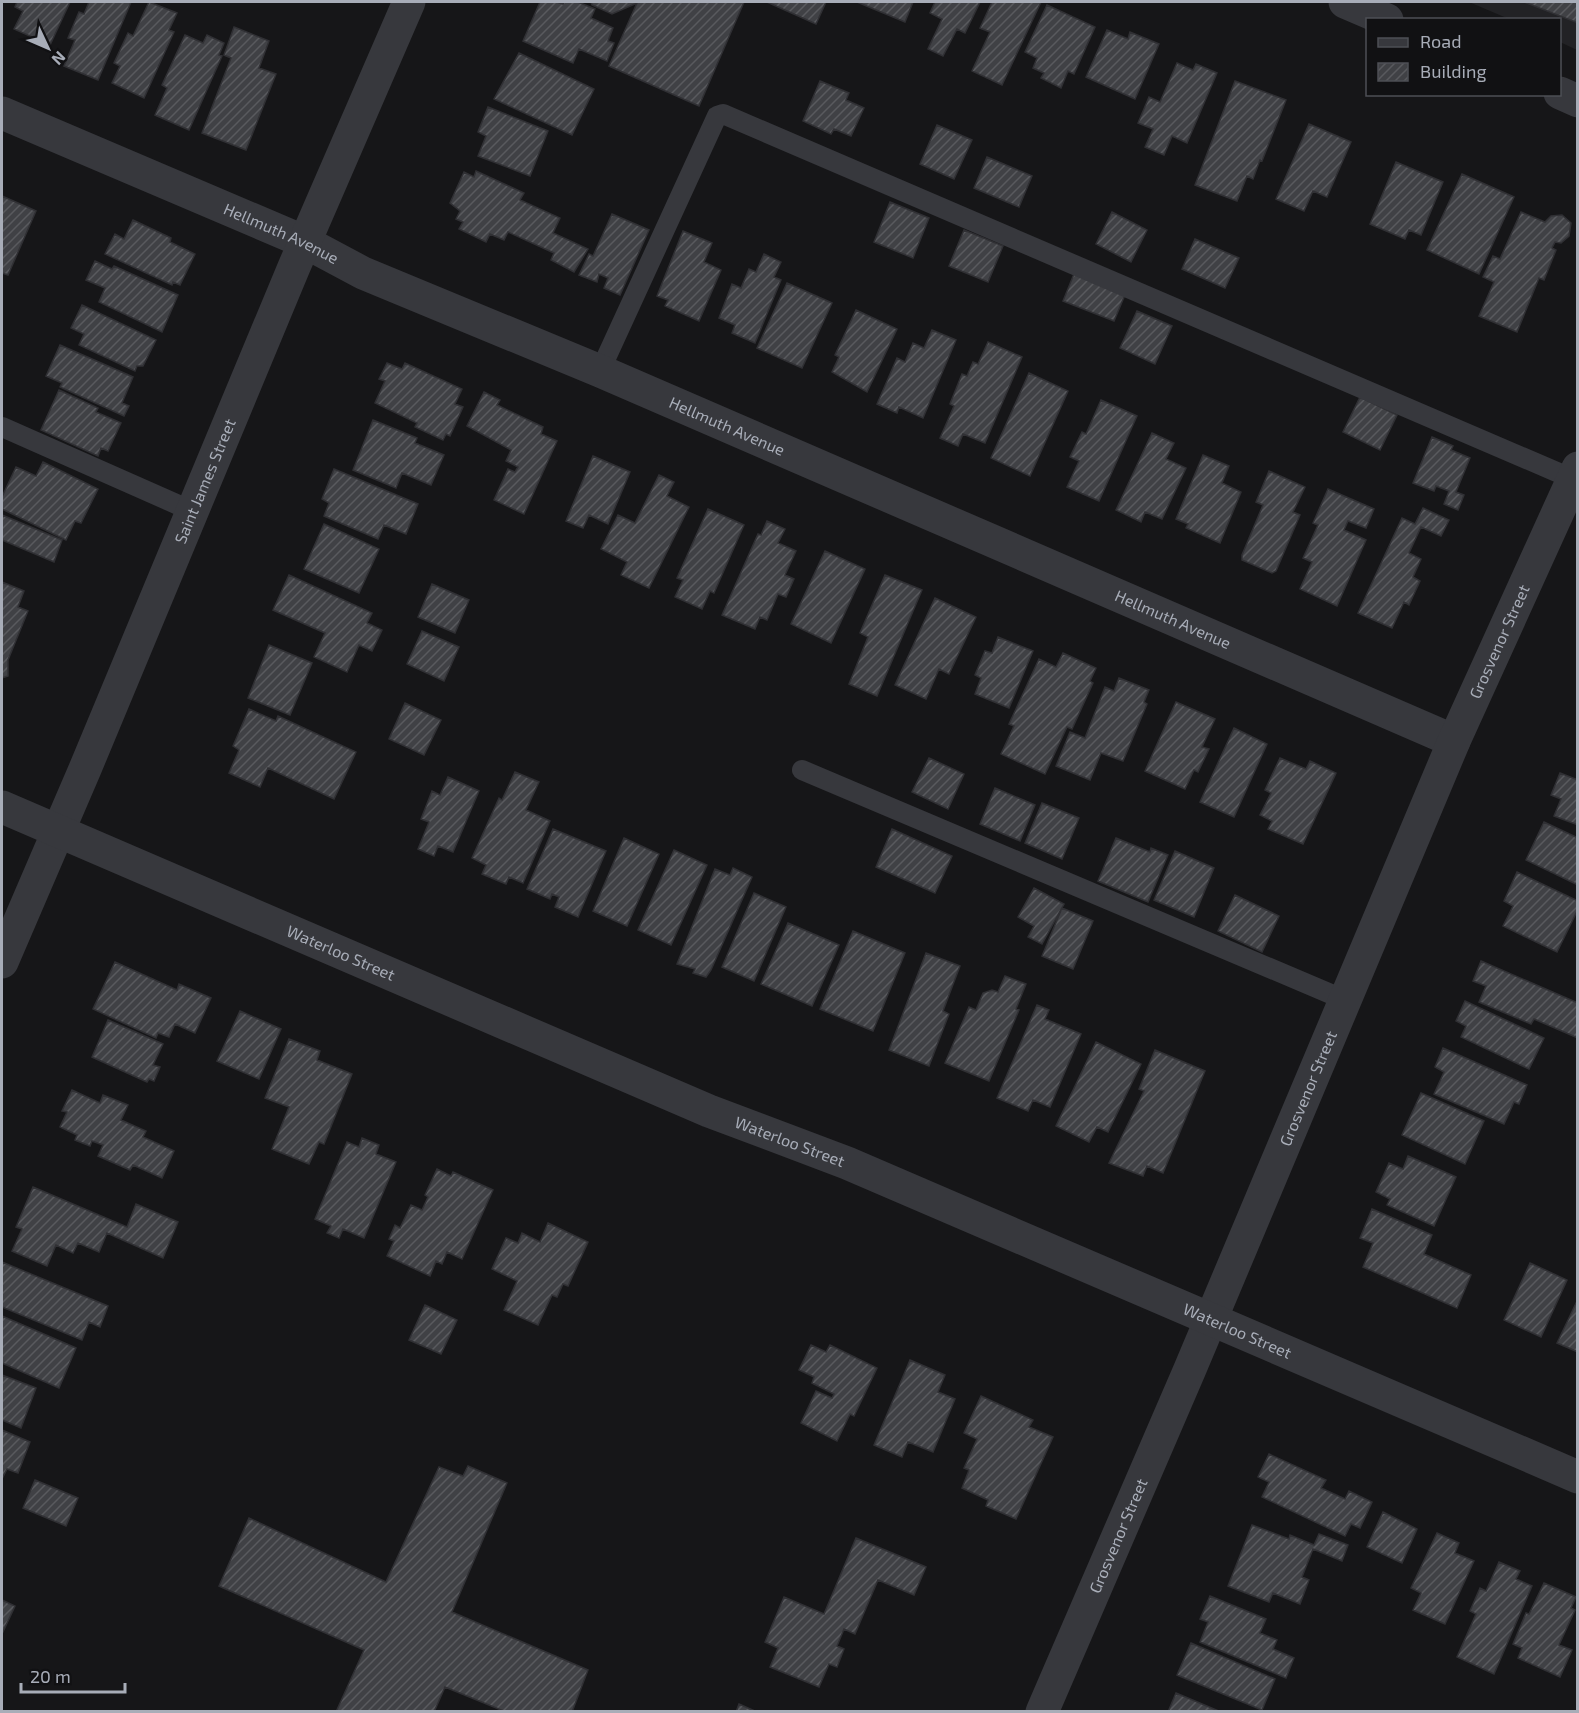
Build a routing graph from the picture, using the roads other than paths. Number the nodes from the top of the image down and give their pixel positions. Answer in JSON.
{"nodes":[{"id":1,"x":409,"y":2,"type":"edge"},
{"id":2,"x":1345,"y":2,"type":"edge"},
{"id":3,"x":1382,"y":18,"type":"edge"},
{"id":4,"x":1561,"y":93,"type":"edge"},
{"id":5,"x":1578,"y":101,"type":"edge"},
{"id":6,"x":2,"y":113,"type":"edge"},
{"id":7,"x":305,"y":242,"type":"junction"},
{"id":8,"x":600,"y":371,"type":"junction"},
{"id":9,"x":2,"y":427,"type":"edge"},
{"id":10,"x":1575,"y":473,"type":"edge"},
{"id":11,"x":192,"y":511,"type":"junction"},
{"id":12,"x":1454,"y":741,"type":"junction"},
{"id":13,"x":802,"y":770,"type":"dead end"},
{"id":14,"x":2,"y":807,"type":"edge"},
{"id":15,"x":58,"y":831,"type":"junction"},
{"id":16,"x":2,"y":962,"type":"edge"},
{"id":17,"x":1345,"y":1000,"type":"junction"},
{"id":18,"x":1211,"y":1319,"type":"junction"},
{"id":19,"x":1578,"y":1477,"type":"edge"},
{"id":20,"x":1042,"y":1712,"type":"edge"}],
"edges":[{"from":1,"to":7,"type":"street","name":"Saint James Street"},
{"from":2,"to":3,"type":"street"},
{"from":4,"to":5,"type":"street"},
{"from":6,"to":7,"type":"street","name":"Hellmuth Avenue"},
{"from":7,"to":8,"type":"street","name":"Hellmuth Avenue"},
{"from":7,"to":11,"type":"street","name":"Saint James Street"},
{"from":8,"to":10,"type":"lane"},
{"from":8,"to":12,"type":"street","name":"Hellmuth Avenue"},
{"from":9,"to":11,"type":"lane"},
{"from":10,"to":12,"type":"street","name":"Grosvenor Street"},
{"from":11,"to":15,"type":"street","name":"Saint James Street"},
{"from":12,"to":17,"type":"street","name":"Grosvenor Street"},
{"from":13,"to":17,"type":"lane"},
{"from":14,"to":15,"type":"street","name":"Waterloo Street"},
{"from":15,"to":16,"type":"street","name":"Saint James Street"},
{"from":15,"to":18,"type":"street","name":"Waterloo Street"},
{"from":17,"to":18,"type":"street","name":"Grosvenor Street"},
{"from":18,"to":19,"type":"street","name":"Waterloo Street"},
{"from":18,"to":20,"type":"street","name":"Grosvenor Street"}]}
